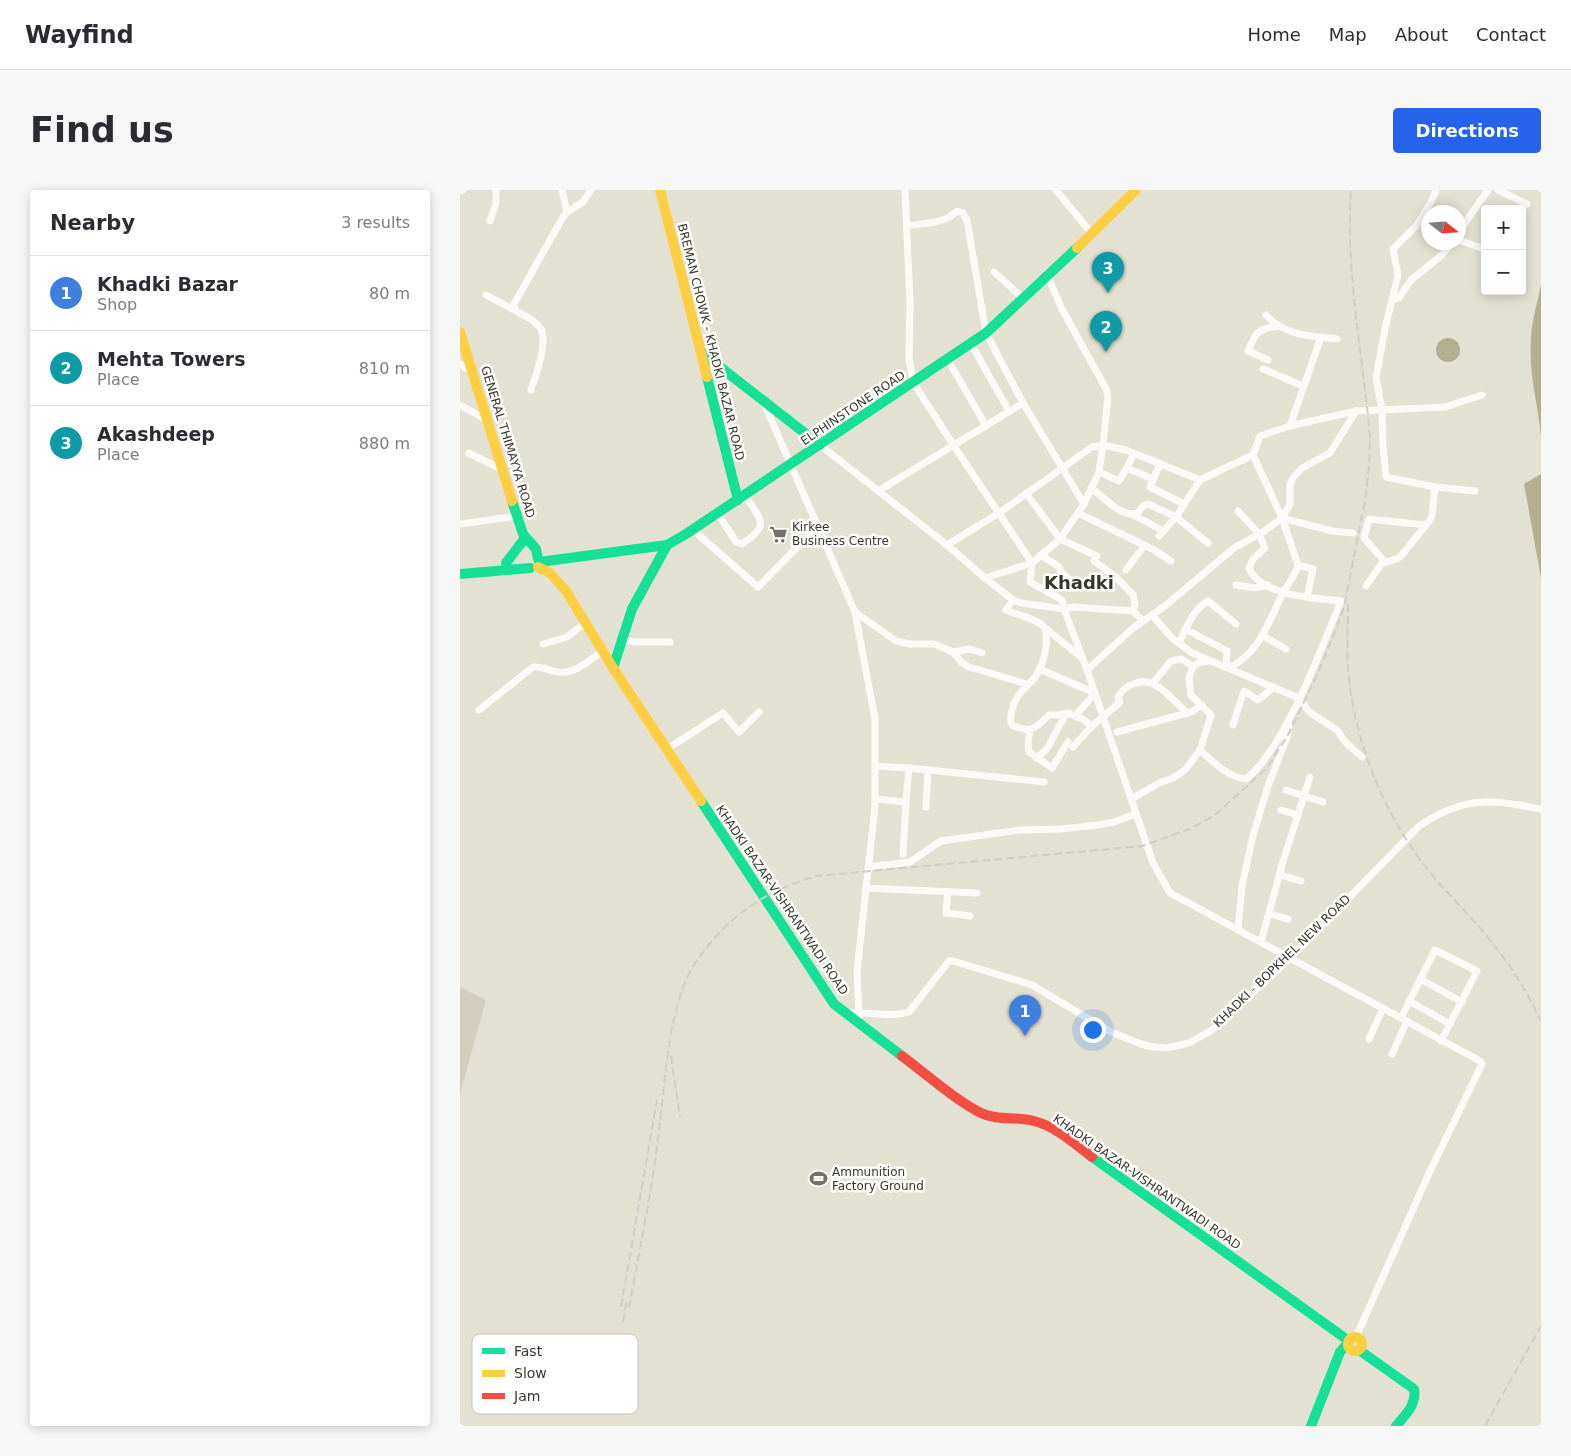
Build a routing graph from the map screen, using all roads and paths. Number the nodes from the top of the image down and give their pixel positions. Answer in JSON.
{"nodes":[{"id":1,"x":496,"y":190,"type":"edge"},
{"id":2,"x":562,"y":190,"type":"edge"},
{"id":3,"x":592,"y":190,"type":"edge"},
{"id":4,"x":660,"y":190,"type":"edge"},
{"id":5,"x":905,"y":190,"type":"edge"},
{"id":6,"x":1056,"y":190,"type":"edge"},
{"id":7,"x":1136,"y":190,"type":"edge"},
{"id":8,"x":1436,"y":190,"type":"edge"},
{"id":9,"x":1488,"y":190,"type":"edge"},
{"id":10,"x":1498,"y":190,"type":"edge"},
{"id":11,"x":1527,"y":204,"type":"dead end"},
{"id":12,"x":567,"y":212,"type":"junction"},
{"id":13,"x":490,"y":221,"type":"dead end"},
{"id":14,"x":1466,"y":222,"type":"edge"},
{"id":15,"x":907,"y":226,"type":"junction"},
{"id":16,"x":1092,"y":234,"type":"junction"},
{"id":17,"x":1466,"y":243,"type":"edge"},
{"id":18,"x":1481,"y":248,"type":"edge"},
{"id":19,"x":1446,"y":250,"type":"edge"},
{"id":20,"x":994,"y":272,"type":"dead end"},
{"id":21,"x":1048,"y":277,"type":"junction"},
{"id":22,"x":486,"y":295,"type":"dead end"},
{"id":23,"x":1024,"y":298,"type":"junction"},
{"id":24,"x":1394,"y":300,"type":"junction"},
{"id":25,"x":516,"y":311,"type":"junction"},
{"id":26,"x":1266,"y":315,"type":"dead end"},
{"id":27,"x":1276,"y":326,"type":"junction"},
{"id":28,"x":460,"y":332,"type":"edge"},
{"id":29,"x":986,"y":333,"type":"junction"},
{"id":30,"x":1321,"y":337,"type":"junction"},
{"id":31,"x":1337,"y":339,"type":"dead end"},
{"id":32,"x":971,"y":344,"type":"junction"},
{"id":33,"x":701,"y":352,"type":"junction"},
{"id":34,"x":948,"y":360,"type":"junction"},
{"id":35,"x":1268,"y":360,"type":"dead end"},
{"id":36,"x":460,"y":364,"type":"edge"},
{"id":37,"x":1264,"y":369,"type":"dead end"},
{"id":38,"x":472,"y":372,"type":"junction"},
{"id":39,"x":913,"y":382,"type":"junction"},
{"id":40,"x":1303,"y":386,"type":"junction"},
{"id":41,"x":531,"y":390,"type":"dead end"},
{"id":42,"x":1482,"y":395,"type":"dead end"},
{"id":43,"x":762,"y":400,"type":"junction"},
{"id":44,"x":1023,"y":403,"type":"junction"},
{"id":45,"x":460,"y":405,"type":"edge"},
{"id":46,"x":1382,"y":409,"type":"junction"},
{"id":47,"x":1009,"y":411,"type":"junction"},
{"id":48,"x":1356,"y":411,"type":"junction"},
{"id":49,"x":487,"y":420,"type":"junction"},
{"id":50,"x":986,"y":426,"type":"junction"},
{"id":51,"x":1290,"y":426,"type":"junction"},
{"id":52,"x":1103,"y":444,"type":"junction"},
{"id":53,"x":820,"y":445,"type":"junction"},
{"id":54,"x":954,"y":446,"type":"junction"},
{"id":55,"x":1134,"y":453,"type":"junction"},
{"id":56,"x":469,"y":454,"type":"dead end"},
{"id":57,"x":1253,"y":455,"type":"junction"},
{"id":58,"x":1160,"y":464,"type":"junction"},
{"id":59,"x":790,"y":465,"type":"junction"},
{"id":60,"x":1060,"y":468,"type":"junction"},
{"id":61,"x":1127,"y":468,"type":"junction"},
{"id":62,"x":503,"y":470,"type":"junction"},
{"id":63,"x":1099,"y":472,"type":"junction"},
{"id":64,"x":1153,"y":480,"type":"junction"},
{"id":65,"x":1200,"y":480,"type":"junction"},
{"id":66,"x":1435,"y":487,"type":"junction"},
{"id":67,"x":1091,"y":488,"type":"junction"},
{"id":68,"x":1475,"y":490,"type":"dead end"},
{"id":69,"x":878,"y":491,"type":"junction"},
{"id":70,"x":1026,"y":493,"type":"junction"},
{"id":71,"x":741,"y":498,"type":"junction"},
{"id":72,"x":1084,"y":504,"type":"junction"},
{"id":73,"x":1184,"y":504,"type":"junction"},
{"id":74,"x":1238,"y":511,"type":"dead end"},
{"id":75,"x":999,"y":513,"type":"junction"},
{"id":76,"x":1078,"y":513,"type":"junction"},
{"id":77,"x":718,"y":514,"type":"junction"},
{"id":78,"x":1133,"y":515,"type":"junction"},
{"id":79,"x":517,"y":516,"type":"junction"},
{"id":80,"x":1176,"y":517,"type":"junction"},
{"id":81,"x":1282,"y":518,"type":"junction"},
{"id":82,"x":460,"y":524,"type":"edge"},
{"id":83,"x":1426,"y":526,"type":"junction"},
{"id":84,"x":817,"y":527,"type":"junction"},
{"id":85,"x":693,"y":530,"type":"junction"},
{"id":86,"x":1353,"y":533,"type":"dead end"},
{"id":87,"x":1259,"y":534,"type":"junction"},
{"id":88,"x":1060,"y":539,"type":"junction"},
{"id":89,"x":527,"y":540,"type":"junction"},
{"id":90,"x":1208,"y":543,"type":"dead end"},
{"id":91,"x":667,"y":545,"type":"junction"},
{"id":92,"x":947,"y":545,"type":"junction"},
{"id":93,"x":1144,"y":546,"type":"junction"},
{"id":94,"x":1041,"y":555,"type":"junction"},
{"id":95,"x":1171,"y":561,"type":"dead end"},
{"id":96,"x":535,"y":562,"type":"junction"},
{"id":97,"x":1032,"y":562,"type":"junction"},
{"id":98,"x":1385,"y":562,"type":"junction"},
{"id":99,"x":506,"y":563,"type":"junction"},
{"id":100,"x":1298,"y":564,"type":"junction"},
{"id":101,"x":460,"y":568,"type":"edge"},
{"id":102,"x":1126,"y":570,"type":"dead end"},
{"id":103,"x":460,"y":574,"type":"edge"},
{"id":104,"x":1116,"y":577,"type":"junction"},
{"id":105,"x":985,"y":578,"type":"junction"},
{"id":106,"x":1236,"y":585,"type":"dead end"},
{"id":107,"x":1268,"y":585,"type":"junction"},
{"id":108,"x":1366,"y":586,"type":"dead end"},
{"id":109,"x":1283,"y":594,"type":"junction"},
{"id":110,"x":1307,"y":597,"type":"junction"},
{"id":111,"x":1012,"y":600,"type":"junction"},
{"id":112,"x":1064,"y":609,"type":"junction"},
{"id":113,"x":1132,"y":611,"type":"junction"},
{"id":114,"x":855,"y":612,"type":"junction"},
{"id":115,"x":1152,"y":615,"type":"junction"},
{"id":116,"x":1143,"y":621,"type":"junction"},
{"id":117,"x":585,"y":623,"type":"junction"},
{"id":118,"x":1236,"y":624,"type":"dead end"},
{"id":119,"x":1043,"y":626,"type":"junction"},
{"id":120,"x":1185,"y":629,"type":"junction"},
{"id":121,"x":1263,"y":636,"type":"junction"},
{"id":122,"x":623,"y":640,"type":"junction"},
{"id":123,"x":670,"y":642,"type":"dead end"},
{"id":124,"x":1178,"y":643,"type":"junction"},
{"id":125,"x":543,"y":644,"type":"dead end"},
{"id":126,"x":1286,"y":649,"type":"dead end"},
{"id":127,"x":603,"y":652,"type":"junction"},
{"id":128,"x":953,"y":652,"type":"junction"},
{"id":129,"x":982,"y":653,"type":"dead end"},
{"id":130,"x":1083,"y":658,"type":"junction"},
{"id":131,"x":1209,"y":661,"type":"junction"},
{"id":132,"x":1193,"y":666,"type":"junction"},
{"id":133,"x":613,"y":668,"type":"junction"},
{"id":134,"x":1227,"y":668,"type":"junction"},
{"id":135,"x":1039,"y":669,"type":"junction"},
{"id":136,"x":1087,"y":670,"type":"junction"},
{"id":137,"x":1153,"y":683,"type":"junction"},
{"id":138,"x":1027,"y":684,"type":"junction"},
{"id":139,"x":1274,"y":688,"type":"junction"},
{"id":140,"x":1095,"y":693,"type":"junction"},
{"id":141,"x":1301,"y":699,"type":"junction"},
{"id":142,"x":1202,"y":704,"type":"junction"},
{"id":143,"x":480,"y":710,"type":"dead end"},
{"id":144,"x":759,"y":712,"type":"dead end"},
{"id":145,"x":1188,"y":713,"type":"junction"},
{"id":146,"x":1066,"y":714,"type":"junction"},
{"id":147,"x":1076,"y":716,"type":"junction"},
{"id":148,"x":1103,"y":717,"type":"junction"},
{"id":149,"x":1290,"y":719,"type":"junction"},
{"id":150,"x":1233,"y":725,"type":"dead end"},
{"id":151,"x":1092,"y":726,"type":"junction"},
{"id":152,"x":1030,"y":730,"type":"junction"},
{"id":153,"x":1117,"y":732,"type":"dead end"},
{"id":154,"x":667,"y":749,"type":"junction"},
{"id":155,"x":1200,"y":750,"type":"junction"},
{"id":156,"x":1362,"y":757,"type":"dead end"},
{"id":157,"x":1036,"y":758,"type":"junction"},
{"id":158,"x":875,"y":766,"type":"junction"},
{"id":159,"x":909,"y":768,"type":"junction"},
{"id":160,"x":928,"y":770,"type":"junction"},
{"id":161,"x":1310,"y":777,"type":"dead end"},
{"id":162,"x":1044,"y":782,"type":"dead end"},
{"id":163,"x":1286,"y":790,"type":"dead end"},
{"id":164,"x":1304,"y":796,"type":"junction"},
{"id":165,"x":875,"y":799,"type":"junction"},
{"id":166,"x":1131,"y":799,"type":"junction"},
{"id":167,"x":906,"y":802,"type":"junction"},
{"id":168,"x":1323,"y":802,"type":"dead end"},
{"id":169,"x":926,"y":807,"type":"dead end"},
{"id":170,"x":1541,"y":809,"type":"edge"},
{"id":171,"x":1280,"y":810,"type":"dead end"},
{"id":172,"x":1136,"y":814,"type":"junction"},
{"id":173,"x":1298,"y":815,"type":"junction"},
{"id":174,"x":902,"y":854,"type":"dead end"},
{"id":175,"x":868,"y":867,"type":"junction"},
{"id":176,"x":1280,"y":875,"type":"junction"},
{"id":177,"x":1301,"y":881,"type":"dead end"},
{"id":178,"x":866,"y":888,"type":"junction"},
{"id":179,"x":948,"y":892,"type":"junction"},
{"id":180,"x":977,"y":893,"type":"dead end"},
{"id":181,"x":1270,"y":914,"type":"junction"},
{"id":182,"x":970,"y":916,"type":"dead end"},
{"id":183,"x":1288,"y":919,"type":"dead end"},
{"id":184,"x":1238,"y":930,"type":"junction"},
{"id":185,"x":1261,"y":942,"type":"junction"},
{"id":186,"x":1420,"y":979,"type":"junction"},
{"id":187,"x":1409,"y":1001,"type":"junction"},
{"id":188,"x":1462,"y":1002,"type":"junction"},
{"id":189,"x":1384,"y":1008,"type":"junction"},
{"id":190,"x":859,"y":1012,"type":"junction"},
{"id":191,"x":846,"y":1013,"type":"junction"},
{"id":192,"x":1404,"y":1020,"type":"junction"},
{"id":193,"x":859,"y":1024,"type":"junction"},
{"id":194,"x":1450,"y":1024,"type":"junction"},
{"id":195,"x":1369,"y":1039,"type":"dead end"},
{"id":196,"x":1441,"y":1040,"type":"junction"},
{"id":197,"x":1392,"y":1054,"type":"dead end"},
{"id":198,"x":1351,"y":1340,"type":"junction"},
{"id":199,"x":1311,"y":1426,"type":"edge"},
{"id":200,"x":1396,"y":1426,"type":"edge"}],
"edges":[{"from":1,"to":13,"type":"street"},
{"from":2,"to":12,"type":"street"},
{"from":3,"to":12,"type":"street"},
{"from":4,"to":33,"type":"main road","name":"BREMAN CHOWK - KHADKI BAZAR ROAD"},
{"from":5,"to":15,"type":"street"},
{"from":6,"to":16,"type":"street"},
{"from":7,"to":16,"type":"main road","name":"ELPHINSTONE ROAD"},
{"from":8,"to":24,"type":"street"},
{"from":9,"to":14,"type":"street"},
{"from":10,"to":11,"type":"street"},
{"from":12,"to":25,"type":"street"},
{"from":15,"to":29,"type":"street"},
{"from":15,"to":39,"type":"street"},
{"from":16,"to":21,"type":"main road","name":"ELPHINSTONE ROAD"},
{"from":17,"to":18,"type":"street"},
{"from":19,"to":24,"type":"street"},
{"from":20,"to":23,"type":"street"},
{"from":21,"to":23,"type":"main road","name":"ELPHINSTONE ROAD"},
{"from":21,"to":52,"type":"street"},
{"from":22,"to":25,"type":"street"},
{"from":23,"to":29,"type":"main road","name":"ELPHINSTONE ROAD"},
{"from":24,"to":46,"type":"street"},
{"from":25,"to":41,"type":"street"},
{"from":26,"to":27,"type":"street"},
{"from":27,"to":30,"type":"street"},
{"from":27,"to":35,"type":"street"},
{"from":28,"to":38,"type":"main road","name":"GENERAL THIMAYYA ROAD"},
{"from":29,"to":32,"type":"main road","name":"ELPHINSTONE ROAD"},
{"from":29,"to":44,"type":"street"},
{"from":30,"to":31,"type":"street"},
{"from":30,"to":40,"type":"street"},
{"from":32,"to":34,"type":"main road","name":"ELPHINSTONE ROAD"},
{"from":32,"to":47,"type":"street"},
{"from":33,"to":43,"type":"main road"},
{"from":33,"to":71,"type":"main road","name":"BREMAN CHOWK - KHADKI BAZAR ROAD"},
{"from":34,"to":39,"type":"main road","name":"ELPHINSTONE ROAD"},
{"from":34,"to":50,"type":"street"},
{"from":36,"to":38,"type":"street"},
{"from":37,"to":40,"type":"street"},
{"from":38,"to":49,"type":"main road","name":"GENERAL THIMAYYA ROAD"},
{"from":39,"to":53,"type":"main road","name":"ELPHINSTONE ROAD"},
{"from":39,"to":54,"type":"street"},
{"from":40,"to":51,"type":"street"},
{"from":42,"to":46,"type":"street"},
{"from":43,"to":53,"type":"main road"},
{"from":43,"to":59,"type":"street"},
{"from":44,"to":47,"type":"street"},
{"from":44,"to":60,"type":"street"},
{"from":45,"to":49,"type":"street"},
{"from":46,"to":48,"type":"street"},
{"from":46,"to":66,"type":"street"},
{"from":47,"to":50,"type":"street"},
{"from":48,"to":51,"type":"street"},
{"from":48,"to":81,"type":"street"},
{"from":49,"to":62,"type":"main road","name":"GENERAL THIMAYYA ROAD"},
{"from":50,"to":54,"type":"street"},
{"from":51,"to":57,"type":"street"},
{"from":52,"to":55,"type":"street"},
{"from":52,"to":60,"type":"street"},
{"from":52,"to":63,"type":"street"},
{"from":53,"to":59,"type":"main road","name":"ELPHINSTONE ROAD"},
{"from":53,"to":69,"type":"street"},
{"from":54,"to":69,"type":"street"},
{"from":54,"to":75,"type":"street"},
{"from":55,"to":58,"type":"street"},
{"from":55,"to":61,"type":"street"},
{"from":56,"to":62,"type":"street"},
{"from":57,"to":65,"type":"street"},
{"from":57,"to":81,"type":"street"},
{"from":58,"to":64,"type":"street"},
{"from":58,"to":65,"type":"street"},
{"from":59,"to":71,"type":"main road","name":"ELPHINSTONE ROAD"},
{"from":59,"to":84,"type":"street"},
{"from":60,"to":70,"type":"street"},
{"from":60,"to":72,"type":"street"},
{"from":61,"to":63,"type":"street"},
{"from":61,"to":64,"type":"street"},
{"from":62,"to":79,"type":"main road","name":"GENERAL THIMAYYA ROAD"},
{"from":63,"to":67,"type":"street"},
{"from":64,"to":73,"type":"street"},
{"from":65,"to":73,"type":"street"},
{"from":66,"to":68,"type":"street"},
{"from":66,"to":83,"type":"street"},
{"from":67,"to":72,"type":"street"},
{"from":67,"to":78,"type":"street"},
{"from":69,"to":92,"type":"street"},
{"from":70,"to":75,"type":"street"},
{"from":70,"to":88,"type":"street"},
{"from":71,"to":77,"type":"main road","name":"ELPHINSTONE ROAD"},
{"from":71,"to":77,"type":"street"},
{"from":72,"to":76,"type":"street"},
{"from":73,"to":80,"type":"street"},
{"from":74,"to":87,"type":"street"},
{"from":75,"to":92,"type":"street"},
{"from":75,"to":97,"type":"street"},
{"from":76,"to":88,"type":"street"},
{"from":76,"to":93,"type":"street"},
{"from":77,"to":85,"type":"main road","name":"ELPHINSTONE ROAD"},
{"from":78,"to":80,"type":"street"},
{"from":78,"to":80,"type":"street"},
{"from":79,"to":82,"type":"street"},
{"from":79,"to":89,"type":"main road","name":"GENERAL THIMAYYA ROAD"},
{"from":80,"to":90,"type":"street"},
{"from":81,"to":86,"type":"street"},
{"from":81,"to":87,"type":"street"},
{"from":81,"to":100,"type":"street"},
{"from":83,"to":98,"type":"street"},
{"from":83,"to":98,"type":"street"},
{"from":84,"to":85,"type":"street"},
{"from":84,"to":114,"type":"street"},
{"from":85,"to":91,"type":"main road","name":"ELPHINSTONE ROAD"},
{"from":87,"to":107,"type":"street"},
{"from":87,"to":115,"type":"street"},
{"from":88,"to":94,"type":"street"},
{"from":88,"to":104,"type":"street"},
{"from":89,"to":96,"type":"main road","name":"GENERAL THIMAYYA ROAD"},
{"from":89,"to":99,"type":"main road"},
{"from":91,"to":96,"type":"main road","name":"ELPHINSTONE ROAD"},
{"from":91,"to":122,"type":"main road"},
{"from":92,"to":105,"type":"street"},
{"from":93,"to":95,"type":"street"},
{"from":93,"to":102,"type":"street"},
{"from":94,"to":97,"type":"street"},
{"from":94,"to":104,"type":"street"},
{"from":96,"to":99,"type":"main road"},
{"from":96,"to":103,"type":"main road","name":"ELPHINSTONE ROAD"},
{"from":96,"to":117,"type":"main road","name":"KHADKI BAZAR-VISHRANTWADI ROAD"},
{"from":97,"to":105,"type":"street"},
{"from":97,"to":112,"type":"street"},
{"from":98,"to":108,"type":"street"},
{"from":99,"to":101,"type":"main road"},
{"from":100,"to":109,"type":"street"},
{"from":100,"to":110,"type":"street"},
{"from":104,"to":113,"type":"street"},
{"from":105,"to":111,"type":"street"},
{"from":106,"to":107,"type":"street"},
{"from":107,"to":109,"type":"street"},
{"from":109,"to":110,"type":"street"},
{"from":109,"to":121,"type":"street"},
{"from":110,"to":141,"type":"street"},
{"from":111,"to":112,"type":"street"},
{"from":111,"to":119,"type":"street"},
{"from":112,"to":113,"type":"street"},
{"from":112,"to":130,"type":"street"},
{"from":113,"to":116,"type":"street"},
{"from":114,"to":128,"type":"street"},
{"from":114,"to":158,"type":"street"},
{"from":115,"to":116,"type":"street"},
{"from":115,"to":124,"type":"street"},
{"from":116,"to":136,"type":"street"},
{"from":117,"to":125,"type":"street"},
{"from":117,"to":127,"type":"main road","name":"KHADKI BAZAR-VISHRANTWADI ROAD"},
{"from":118,"to":120,"type":"street"},
{"from":119,"to":130,"type":"street"},
{"from":119,"to":135,"type":"street"},
{"from":120,"to":124,"type":"street"},
{"from":120,"to":134,"type":"street"},
{"from":121,"to":126,"type":"street"},
{"from":121,"to":134,"type":"street"},
{"from":122,"to":123,"type":"street"},
{"from":122,"to":133,"type":"main road"},
{"from":124,"to":131,"type":"street"},
{"from":127,"to":133,"type":"main road","name":"KHADKI BAZAR-VISHRANTWADI ROAD"},
{"from":127,"to":143,"type":"street"},
{"from":128,"to":129,"type":"street"},
{"from":128,"to":138,"type":"street"},
{"from":130,"to":136,"type":"street"},
{"from":131,"to":132,"type":"street"},
{"from":131,"to":134,"type":"street"},
{"from":132,"to":137,"type":"street"},
{"from":132,"to":142,"type":"street"},
{"from":133,"to":154,"type":"main road","name":"KHADKI BAZAR-VISHRANTWADI ROAD"},
{"from":134,"to":139,"type":"street"},
{"from":135,"to":138,"type":"street"},
{"from":135,"to":140,"type":"street"},
{"from":136,"to":140,"type":"street"},
{"from":137,"to":145,"type":"street"},
{"from":137,"to":148,"type":"street"},
{"from":138,"to":152,"type":"street"},
{"from":139,"to":141,"type":"street"},
{"from":139,"to":150,"type":"street"},
{"from":140,"to":147,"type":"street"},
{"from":140,"to":148,"type":"street"},
{"from":141,"to":149,"type":"street"},
{"from":141,"to":156,"type":"street"},
{"from":142,"to":145,"type":"street"},
{"from":142,"to":155,"type":"street"},
{"from":144,"to":154,"type":"street"},
{"from":145,"to":153,"type":"street"},
{"from":146,"to":147,"type":"street"},
{"from":146,"to":152,"type":"street"},
{"from":146,"to":157,"type":"street"},
{"from":147,"to":151,"type":"street"},
{"from":148,"to":151,"type":"street"},
{"from":148,"to":166,"type":"street"},
{"from":149,"to":155,"type":"street"},
{"from":149,"to":184,"type":"street"},
{"from":151,"to":157,"type":"street"},
{"from":152,"to":157,"type":"street"},
{"from":154,"to":191,"type":"main road","name":"KHADKI BAZAR-VISHRANTWADI ROAD"},
{"from":155,"to":166,"type":"street"},
{"from":158,"to":159,"type":"street"},
{"from":158,"to":165,"type":"street"},
{"from":159,"to":160,"type":"street"},
{"from":159,"to":167,"type":"street"},
{"from":160,"to":162,"type":"street"},
{"from":160,"to":169,"type":"street"},
{"from":161,"to":164,"type":"street"},
{"from":163,"to":164,"type":"street"},
{"from":164,"to":168,"type":"street"},
{"from":164,"to":173,"type":"street"},
{"from":165,"to":167,"type":"street"},
{"from":165,"to":175,"type":"street"},
{"from":166,"to":172,"type":"street"},
{"from":167,"to":174,"type":"street"},
{"from":170,"to":190,"type":"street","name":"KHADKI - BOPKHEL NEW ROAD"},
{"from":171,"to":173,"type":"street"},
{"from":172,"to":175,"type":"street"},
{"from":172,"to":184,"type":"street"},
{"from":173,"to":176,"type":"street"},
{"from":175,"to":178,"type":"street"},
{"from":176,"to":177,"type":"street"},
{"from":176,"to":181,"type":"street"},
{"from":178,"to":179,"type":"street"},
{"from":178,"to":190,"type":"street"},
{"from":179,"to":180,"type":"street"},
{"from":179,"to":182,"type":"street"},
{"from":181,"to":183,"type":"street"},
{"from":181,"to":185,"type":"street"},
{"from":184,"to":185,"type":"street"},
{"from":185,"to":189,"type":"street"},
{"from":186,"to":187,"type":"street"},
{"from":186,"to":188,"type":"street"},
{"from":186,"to":188,"type":"street"},
{"from":187,"to":192,"type":"street"},
{"from":187,"to":194,"type":"street"},
{"from":188,"to":194,"type":"street"},
{"from":189,"to":192,"type":"street"},
{"from":189,"to":195,"type":"street"},
{"from":190,"to":191,"type":"street"},
{"from":190,"to":193,"type":"street"},
{"from":191,"to":193,"type":"main road","name":"KHADKI BAZAR-VISHRANTWADI ROAD"},
{"from":192,"to":196,"type":"street"},
{"from":192,"to":197,"type":"street"},
{"from":193,"to":198,"type":"main road","name":"KHADKI BAZAR-VISHRANTWADI ROAD"},
{"from":194,"to":196,"type":"street"},
{"from":196,"to":198,"type":"street"},
{"from":198,"to":199,"type":"main road"},
{"from":198,"to":200,"type":"main road","name":"KHADKI BAZAR-VISHRANTWADI ROAD"}]}
